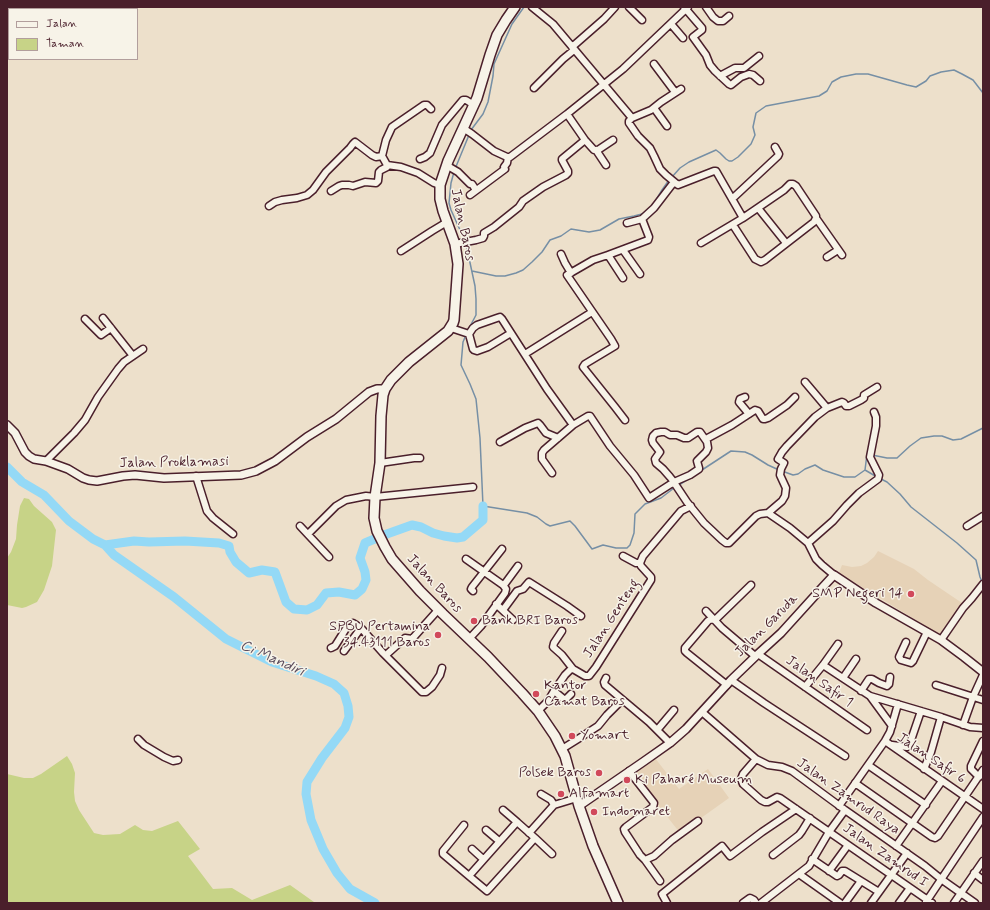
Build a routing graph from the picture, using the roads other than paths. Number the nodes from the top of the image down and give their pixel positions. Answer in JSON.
{"nodes":[{"id":1,"x":515,"y":7,"type":"edge"},
{"id":2,"x":532,"y":7,"type":"edge"},
{"id":3,"x":615,"y":7,"type":"edge"},
{"id":4,"x":629,"y":7,"type":"edge"},
{"id":5,"x":706,"y":7,"type":"edge"},
{"id":6,"x":686,"y":8,"type":"edge"},
{"id":7,"x":729,"y":16,"type":"dead end"},
{"id":8,"x":642,"y":20,"type":"dead end"},
{"id":9,"x":671,"y":24,"type":"junction"},
{"id":10,"x":683,"y":38,"type":"dead end"},
{"id":11,"x":573,"y":49,"type":"junction"},
{"id":12,"x":759,"y":56,"type":"dead end"},
{"id":13,"x":654,"y":64,"type":"dead end"},
{"id":14,"x":720,"y":76,"type":"junction"},
{"id":15,"x":760,"y":81,"type":"dead end"},
{"id":16,"x":603,"y":84,"type":"junction"},
{"id":17,"x":534,"y":88,"type":"dead end"},
{"id":18,"x":474,"y":105,"type":"junction"},
{"id":19,"x":654,"y":108,"type":"junction"},
{"id":20,"x":431,"y":109,"type":"dead end"},
{"id":21,"x":567,"y":114,"type":"junction"},
{"id":22,"x":632,"y":118,"type":"junction"},
{"id":23,"x":667,"y":126,"type":"dead end"},
{"id":24,"x":467,"y":131,"type":"junction"},
{"id":25,"x":585,"y":140,"type":"junction"},
{"id":26,"x":613,"y":140,"type":"dead end"},
{"id":27,"x":775,"y":147,"type":"dead end"},
{"id":28,"x":596,"y":150,"type":"junction"},
{"id":29,"x":382,"y":156,"type":"junction"},
{"id":30,"x":508,"y":157,"type":"junction"},
{"id":31,"x":420,"y":159,"type":"dead end"},
{"id":32,"x":387,"y":165,"type":"junction"},
{"id":33,"x":606,"y":165,"type":"dead end"},
{"id":34,"x":451,"y":168,"type":"junction"},
{"id":35,"x":673,"y":181,"type":"junction"},
{"id":36,"x":440,"y":185,"type":"junction"},
{"id":37,"x":476,"y":190,"type":"junction"},
{"id":38,"x":330,"y":192,"type":"dead end"},
{"id":39,"x":470,"y":195,"type":"dead end"},
{"id":40,"x":732,"y":199,"type":"junction"},
{"id":41,"x":269,"y":206,"type":"dead end"},
{"id":42,"x":758,"y":208,"type":"junction"},
{"id":43,"x":743,"y":218,"type":"junction"},
{"id":44,"x":816,"y":218,"type":"junction"},
{"id":45,"x":642,"y":219,"type":"junction"},
{"id":46,"x":447,"y":222,"type":"junction"},
{"id":47,"x":627,"y":223,"type":"dead end"},
{"id":48,"x":733,"y":225,"type":"junction"},
{"id":49,"x":461,"y":243,"type":"junction"},
{"id":50,"x":701,"y":243,"type":"dead end"},
{"id":51,"x":786,"y":243,"type":"junction"},
{"id":52,"x":623,"y":250,"type":"junction"},
{"id":53,"x":401,"y":251,"type":"dead end"},
{"id":54,"x":561,"y":254,"type":"dead end"},
{"id":55,"x":608,"y":255,"type":"junction"},
{"id":56,"x":827,"y":257,"type":"dead end"},
{"id":57,"x":571,"y":273,"type":"junction"},
{"id":58,"x":640,"y":274,"type":"dead end"},
{"id":59,"x":622,"y":278,"type":"dead end"},
{"id":60,"x":592,"y":312,"type":"junction"},
{"id":61,"x":103,"y":318,"type":"dead end"},
{"id":62,"x":85,"y":319,"type":"dead end"},
{"id":63,"x":111,"y":328,"type":"junction"},
{"id":64,"x":451,"y":328,"type":"junction"},
{"id":65,"x":511,"y":333,"type":"junction"},
{"id":66,"x":467,"y":334,"type":"junction"},
{"id":67,"x":143,"y":348,"type":"dead end"},
{"id":68,"x":525,"y":354,"type":"junction"},
{"id":69,"x":133,"y":356,"type":"junction"},
{"id":70,"x":805,"y":382,"type":"dead end"},
{"id":71,"x":877,"y":387,"type":"dead end"},
{"id":72,"x":385,"y":389,"type":"junction"},
{"id":73,"x":745,"y":397,"type":"dead end"},
{"id":74,"x":795,"y":397,"type":"dead end"},
{"id":75,"x":827,"y":408,"type":"junction"},
{"id":76,"x":874,"y":412,"type":"dead end"},
{"id":77,"x":749,"y":414,"type":"junction"},
{"id":78,"x":625,"y":420,"type":"dead end"},
{"id":79,"x":7,"y":425,"type":"edge"},
{"id":80,"x":573,"y":425,"type":"junction"},
{"id":81,"x":558,"y":438,"type":"junction"},
{"id":82,"x":706,"y":439,"type":"junction"},
{"id":83,"x":500,"y":442,"type":"dead end"},
{"id":84,"x":420,"y":458,"type":"dead end"},
{"id":85,"x":46,"y":461,"type":"junction"},
{"id":86,"x":380,"y":463,"type":"junction"},
{"id":87,"x":552,"y":473,"type":"dead end"},
{"id":88,"x":196,"y":476,"type":"junction"},
{"id":89,"x":676,"y":485,"type":"junction"},
{"id":90,"x":473,"y":487,"type":"dead end"},
{"id":91,"x":375,"y":497,"type":"junction"},
{"id":92,"x":691,"y":506,"type":"junction"},
{"id":93,"x":768,"y":513,"type":"junction"},
{"id":94,"x":983,"y":516,"type":"edge"},
{"id":95,"x":300,"y":526,"type":"dead end"},
{"id":96,"x":967,"y":526,"type":"dead end"},
{"id":97,"x":233,"y":534,"type":"dead end"},
{"id":98,"x":308,"y":534,"type":"junction"},
{"id":99,"x":808,"y":543,"type":"junction"},
{"id":100,"x":502,"y":549,"type":"dead end"},
{"id":101,"x":623,"y":556,"type":"dead end"},
{"id":102,"x":328,"y":557,"type":"dead end"},
{"id":103,"x":466,"y":559,"type":"dead end"},
{"id":104,"x":640,"y":563,"type":"junction"},
{"id":105,"x":518,"y":566,"type":"dead end"},
{"id":106,"x":484,"y":572,"type":"junction"},
{"id":107,"x":834,"y":576,"type":"junction"},
{"id":108,"x":983,"y":584,"type":"edge"},
{"id":109,"x":504,"y":585,"type":"junction"},
{"id":110,"x":751,"y":585,"type":"dead end"},
{"id":111,"x":473,"y":591,"type":"dead end"},
{"id":112,"x":496,"y":604,"type":"junction"},
{"id":113,"x":438,"y":610,"type":"junction"},
{"id":114,"x":503,"y":610,"type":"junction"},
{"id":115,"x":706,"y":611,"type":"dead end"},
{"id":116,"x":581,"y":616,"type":"dead end"},
{"id":117,"x":513,"y":620,"type":"dead end"},
{"id":118,"x":715,"y":620,"type":"junction"},
{"id":119,"x":361,"y":628,"type":"junction"},
{"id":120,"x":562,"y":631,"type":"dead end"},
{"id":121,"x":927,"y":632,"type":"junction"},
{"id":122,"x":469,"y":639,"type":"junction"},
{"id":123,"x":940,"y":640,"type":"junction"},
{"id":124,"x":906,"y":642,"type":"dead end"},
{"id":125,"x":838,"y":644,"type":"dead end"},
{"id":126,"x":331,"y":648,"type":"dead end"},
{"id":127,"x":344,"y":651,"type":"dead end"},
{"id":128,"x":386,"y":655,"type":"junction"},
{"id":129,"x":757,"y":655,"type":"junction"},
{"id":130,"x":856,"y":659,"type":"dead end"},
{"id":131,"x":823,"y":665,"type":"junction"},
{"id":132,"x":442,"y":668,"type":"dead end"},
{"id":133,"x":573,"y":669,"type":"junction"},
{"id":134,"x":983,"y":673,"type":"edge"},
{"id":135,"x":890,"y":677,"type":"dead end"},
{"id":136,"x":606,"y":678,"type":"dead end"},
{"id":137,"x":842,"y":678,"type":"junction"},
{"id":138,"x":729,"y":683,"type":"junction"},
{"id":139,"x":936,"y":685,"type":"dead end"},
{"id":140,"x":806,"y":687,"type":"junction"},
{"id":141,"x":554,"y":691,"type":"junction"},
{"id":142,"x":861,"y":691,"type":"junction"},
{"id":143,"x":571,"y":694,"type":"dead end"},
{"id":144,"x":870,"y":696,"type":"junction"},
{"id":145,"x":973,"y":697,"type":"junction"},
{"id":146,"x":622,"y":700,"type":"junction"},
{"id":147,"x":983,"y":700,"type":"edge"},
{"id":148,"x":898,"y":704,"type":"junction"},
{"id":149,"x":674,"y":710,"type":"dead end"},
{"id":150,"x":538,"y":711,"type":"junction"},
{"id":151,"x":921,"y":711,"type":"junction"},
{"id":152,"x":702,"y":712,"type":"junction"},
{"id":153,"x":941,"y":717,"type":"junction"},
{"id":154,"x":963,"y":724,"type":"junction"},
{"id":155,"x":892,"y":726,"type":"junction"},
{"id":156,"x":983,"y":728,"type":"edge"},
{"id":157,"x":658,"y":729,"type":"junction"},
{"id":158,"x":867,"y":730,"type":"dead end"},
{"id":159,"x":138,"y":739,"type":"dead end"},
{"id":160,"x":983,"y":741,"type":"edge"},
{"id":161,"x":670,"y":742,"type":"junction"},
{"id":162,"x":887,"y":743,"type":"junction"},
{"id":163,"x":562,"y":749,"type":"junction"},
{"id":164,"x":845,"y":756,"type":"dead end"},
{"id":165,"x":756,"y":759,"type":"junction"},
{"id":166,"x":178,"y":760,"type":"dead end"},
{"id":167,"x":868,"y":765,"type":"junction"},
{"id":168,"x":924,"y":768,"type":"junction"},
{"id":169,"x":983,"y":770,"type":"edge"},
{"id":170,"x":629,"y":771,"type":"junction"},
{"id":171,"x":979,"y":777,"type":"junction"},
{"id":172,"x":942,"y":781,"type":"junction"},
{"id":173,"x":855,"y":783,"type":"junction"},
{"id":174,"x":541,"y":794,"type":"dead end"},
{"id":175,"x":965,"y":796,"type":"junction"},
{"id":176,"x":578,"y":802,"type":"junction"},
{"id":177,"x":554,"y":805,"type":"junction"},
{"id":178,"x":926,"y":805,"type":"junction"},
{"id":179,"x":839,"y":806,"type":"junction"},
{"id":180,"x":796,"y":809,"type":"junction"},
{"id":181,"x":983,"y":809,"type":"edge"},
{"id":182,"x":503,"y":810,"type":"dead end"},
{"id":183,"x":845,"y":810,"type":"junction"},
{"id":184,"x":983,"y":817,"type":"edge"},
{"id":185,"x":810,"y":818,"type":"junction"},
{"id":186,"x":698,"y":821,"type":"dead end"},
{"id":187,"x":517,"y":822,"type":"junction"},
{"id":188,"x":913,"y":823,"type":"junction"},
{"id":189,"x":464,"y":825,"type":"dead end"},
{"id":190,"x":981,"y":825,"type":"edge"},
{"id":191,"x":486,"y":830,"type":"dead end"},
{"id":192,"x":829,"y":832,"type":"junction"},
{"id":193,"x":529,"y":833,"type":"junction"},
{"id":194,"x":535,"y":838,"type":"junction"},
{"id":195,"x":499,"y":841,"type":"junction"},
{"id":196,"x":848,"y":845,"type":"junction"},
{"id":197,"x":896,"y":846,"type":"junction"},
{"id":198,"x":472,"y":849,"type":"dead end"},
{"id":199,"x":907,"y":852,"type":"junction"},
{"id":200,"x":552,"y":854,"type":"dead end"},
{"id":201,"x":773,"y":855,"type":"dead end"},
{"id":202,"x":483,"y":859,"type":"junction"},
{"id":203,"x":812,"y":859,"type":"junction"},
{"id":204,"x":645,"y":860,"type":"junction"},
{"id":205,"x":983,"y":861,"type":"edge"},
{"id":206,"x":830,"y":871,"type":"junction"},
{"id":207,"x":974,"y":873,"type":"junction"},
{"id":208,"x":798,"y":874,"type":"junction"},
{"id":209,"x":892,"y":874,"type":"junction"},
{"id":210,"x":469,"y":876,"type":"junction"},
{"id":211,"x":941,"y":879,"type":"junction"},
{"id":212,"x":983,"y":880,"type":"edge"},
{"id":213,"x":660,"y":881,"type":"dead end"},
{"id":214,"x":861,"y":881,"type":"junction"},
{"id":215,"x":910,"y":888,"type":"junction"},
{"id":216,"x":879,"y":892,"type":"junction"},
{"id":217,"x":961,"y":894,"type":"junction"},
{"id":218,"x":929,"y":902,"type":"edge"},
{"id":219,"x":618,"y":903,"type":"edge"},
{"id":220,"x":667,"y":903,"type":"edge"},
{"id":221,"x":743,"y":903,"type":"edge"},
{"id":222,"x":756,"y":903,"type":"edge"},
{"id":223,"x":761,"y":903,"type":"edge"},
{"id":224,"x":840,"y":903,"type":"edge"},
{"id":225,"x":846,"y":903,"type":"edge"},
{"id":226,"x":871,"y":903,"type":"edge"},
{"id":227,"x":899,"y":903,"type":"edge"},
{"id":228,"x":954,"y":903,"type":"edge"},
{"id":229,"x":975,"y":903,"type":"edge"}],
"edges":[{"from":1,"to":18,"type":"main road","name":"Jalan Baros"},
{"from":2,"to":11,"type":"street"},
{"from":3,"to":11,"type":"street"},
{"from":4,"to":8,"type":"street"},
{"from":5,"to":7,"type":"street"},
{"from":6,"to":9,"type":"street"},
{"from":6,"to":14,"type":"street"},
{"from":9,"to":10,"type":"street"},
{"from":9,"to":16,"type":"street"},
{"from":11,"to":16,"type":"street"},
{"from":11,"to":17,"type":"street"},
{"from":12,"to":14,"type":"street"},
{"from":13,"to":19,"type":"street"},
{"from":14,"to":15,"type":"street"},
{"from":16,"to":21,"type":"street"},
{"from":16,"to":22,"type":"street"},
{"from":18,"to":24,"type":"main road","name":"Jalan Baros"},
{"from":18,"to":31,"type":"street"},
{"from":19,"to":22,"type":"street"},
{"from":19,"to":23,"type":"street"},
{"from":20,"to":29,"type":"street"},
{"from":21,"to":25,"type":"street"},
{"from":21,"to":30,"type":"street"},
{"from":22,"to":35,"type":"street"},
{"from":24,"to":30,"type":"street"},
{"from":24,"to":34,"type":"main road","name":"Jalan Baros"},
{"from":25,"to":28,"type":"street"},
{"from":25,"to":49,"type":"street"},
{"from":26,"to":28,"type":"street"},
{"from":27,"to":40,"type":"street"},
{"from":28,"to":33,"type":"street"},
{"from":29,"to":32,"type":"street"},
{"from":29,"to":41,"type":"street"},
{"from":30,"to":37,"type":"street"},
{"from":32,"to":36,"type":"street"},
{"from":32,"to":38,"type":"street"},
{"from":34,"to":36,"type":"main road","name":"Jalan Baros"},
{"from":34,"to":37,"type":"street"},
{"from":35,"to":40,"type":"street"},
{"from":35,"to":45,"type":"street"},
{"from":36,"to":46,"type":"main road","name":"Jalan Baros"},
{"from":37,"to":39,"type":"street"},
{"from":40,"to":43,"type":"street"},
{"from":42,"to":43,"type":"street"},
{"from":42,"to":44,"type":"street"},
{"from":42,"to":51,"type":"street"},
{"from":43,"to":48,"type":"street"},
{"from":44,"to":51,"type":"street"},
{"from":44,"to":56,"type":"street"},
{"from":45,"to":47,"type":"street"},
{"from":45,"to":52,"type":"street"},
{"from":46,"to":49,"type":"main road","name":"Jalan Baros"},
{"from":46,"to":53,"type":"street"},
{"from":48,"to":50,"type":"street"},
{"from":48,"to":51,"type":"street"},
{"from":49,"to":64,"type":"main road","name":"Jalan Baros"},
{"from":52,"to":55,"type":"street"},
{"from":52,"to":58,"type":"street"},
{"from":54,"to":57,"type":"street"},
{"from":55,"to":57,"type":"street"},
{"from":55,"to":59,"type":"street"},
{"from":57,"to":60,"type":"street"},
{"from":60,"to":68,"type":"street"},
{"from":60,"to":78,"type":"street"},
{"from":61,"to":63,"type":"street"},
{"from":62,"to":63,"type":"street"},
{"from":63,"to":69,"type":"street"},
{"from":64,"to":66,"type":"street"},
{"from":64,"to":72,"type":"main road"},
{"from":65,"to":66,"type":"street"},
{"from":65,"to":66,"type":"street"},
{"from":65,"to":68,"type":"street"},
{"from":67,"to":69,"type":"street"},
{"from":68,"to":80,"type":"street"},
{"from":69,"to":85,"type":"street"},
{"from":70,"to":75,"type":"street"},
{"from":71,"to":75,"type":"street"},
{"from":72,"to":86,"type":"main road"},
{"from":72,"to":88,"type":"street","name":"Jalan Proklamasi"},
{"from":73,"to":77,"type":"street"},
{"from":74,"to":77,"type":"street"},
{"from":75,"to":93,"type":"street"},
{"from":76,"to":99,"type":"street"},
{"from":77,"to":82,"type":"street"},
{"from":79,"to":85,"type":"street","name":"Jalan Proklamasi"},
{"from":80,"to":81,"type":"street"},
{"from":80,"to":89,"type":"street"},
{"from":81,"to":83,"type":"street"},
{"from":81,"to":87,"type":"street"},
{"from":82,"to":89,"type":"street"},
{"from":82,"to":89,"type":"street"},
{"from":84,"to":86,"type":"street"},
{"from":85,"to":88,"type":"street","name":"Jalan Proklamasi"},
{"from":86,"to":91,"type":"main road"},
{"from":88,"to":97,"type":"street"},
{"from":89,"to":92,"type":"street"},
{"from":90,"to":91,"type":"street"},
{"from":91,"to":98,"type":"street"},
{"from":91,"to":113,"type":"main road","name":"Jalan Baros"},
{"from":92,"to":93,"type":"street"},
{"from":92,"to":104,"type":"street","name":"Jalan Genteng"},
{"from":93,"to":99,"type":"street"},
{"from":94,"to":96,"type":"street"},
{"from":95,"to":98,"type":"street"},
{"from":98,"to":102,"type":"street"},
{"from":99,"to":107,"type":"street"},
{"from":100,"to":106,"type":"street"},
{"from":101,"to":104,"type":"street"},
{"from":103,"to":106,"type":"street"},
{"from":104,"to":133,"type":"street","name":"Jalan Genteng"},
{"from":105,"to":109,"type":"street"},
{"from":106,"to":109,"type":"street"},
{"from":106,"to":111,"type":"street"},
{"from":107,"to":121,"type":"street"},
{"from":107,"to":129,"type":"street","name":"Jalan Garuda"},
{"from":108,"to":123,"type":"street"},
{"from":109,"to":112,"type":"street"},
{"from":110,"to":118,"type":"street"},
{"from":112,"to":114,"type":"street"},
{"from":112,"to":122,"type":"street"},
{"from":113,"to":122,"type":"main road","name":"Jalan Baros"},
{"from":113,"to":128,"type":"street"},
{"from":114,"to":116,"type":"street"},
{"from":114,"to":117,"type":"street"},
{"from":115,"to":118,"type":"street","name":"Jalan Safir 1"},
{"from":118,"to":129,"type":"street","name":"Jalan Safir 1"},
{"from":118,"to":138,"type":"street"},
{"from":119,"to":126,"type":"street"},
{"from":119,"to":127,"type":"street"},
{"from":119,"to":128,"type":"street"},
{"from":120,"to":133,"type":"street"},
{"from":121,"to":123,"type":"street"},
{"from":121,"to":124,"type":"street"},
{"from":122,"to":150,"type":"main road","name":"Jalan Baros"},
{"from":123,"to":134,"type":"street"},
{"from":125,"to":131,"type":"street"},
{"from":128,"to":132,"type":"street"},
{"from":129,"to":138,"type":"street","name":"Jalan Garuda"},
{"from":129,"to":140,"type":"street","name":"Jalan Safir 1"},
{"from":130,"to":137,"type":"street"},
{"from":131,"to":137,"type":"street"},
{"from":131,"to":140,"type":"street"},
{"from":133,"to":141,"type":"street","name":"Jalan Genteng"},
{"from":134,"to":145,"type":"street"},
{"from":135,"to":142,"type":"street"},
{"from":136,"to":146,"type":"street"},
{"from":137,"to":142,"type":"street"},
{"from":138,"to":152,"type":"street","name":"Jalan Garuda"},
{"from":138,"to":164,"type":"street"},
{"from":139,"to":145,"type":"street"},
{"from":140,"to":158,"type":"street","name":"Jalan Safir 1"},
{"from":141,"to":143,"type":"street"},
{"from":141,"to":150,"type":"street","name":"Jalan Genteng"},
{"from":142,"to":144,"type":"street"},
{"from":144,"to":148,"type":"street"},
{"from":144,"to":155,"type":"street"},
{"from":145,"to":147,"type":"street"},
{"from":145,"to":154,"type":"street"},
{"from":146,"to":157,"type":"street"},
{"from":146,"to":163,"type":"street"},
{"from":148,"to":151,"type":"street"},
{"from":148,"to":155,"type":"street"},
{"from":149,"to":157,"type":"street"},
{"from":150,"to":163,"type":"main road","name":"Jalan Baros"},
{"from":151,"to":153,"type":"street"},
{"from":151,"to":162,"type":"street"},
{"from":152,"to":161,"type":"street","name":"Jalan Garuda"},
{"from":152,"to":165,"type":"street","name":"Jalan Zamrud Raya"},
{"from":153,"to":154,"type":"street"},
{"from":153,"to":168,"type":"street"},
{"from":154,"to":156,"type":"street"},
{"from":155,"to":162,"type":"street"},
{"from":157,"to":161,"type":"street"},
{"from":159,"to":166,"type":"street"},
{"from":160,"to":171,"type":"street"},
{"from":161,"to":170,"type":"street","name":"Jalan Garuda"},
{"from":162,"to":167,"type":"street"},
{"from":162,"to":168,"type":"street","name":"Jalan Safir 6"},
{"from":163,"to":176,"type":"main road","name":"Jalan Baros"},
{"from":165,"to":179,"type":"street","name":"Jalan Zamrud Raya"},
{"from":165,"to":180,"type":"street","name":"Jalan Zamrud I"},
{"from":167,"to":173,"type":"street"},
{"from":167,"to":178,"type":"street"},
{"from":168,"to":172,"type":"street","name":"Jalan Safir 6"},
{"from":169,"to":171,"type":"street"},
{"from":170,"to":176,"type":"street","name":"Jalan Garuda"},
{"from":170,"to":204,"type":"street"},
{"from":171,"to":175,"type":"street"},
{"from":172,"to":175,"type":"street","name":"Jalan Safir 6"},
{"from":172,"to":178,"type":"street"},
{"from":173,"to":179,"type":"street"},
{"from":173,"to":188,"type":"street"},
{"from":174,"to":177,"type":"street"},
{"from":175,"to":181,"type":"street","name":"Jalan Safir 6"},
{"from":175,"to":188,"type":"street"},
{"from":176,"to":177,"type":"street"},
{"from":176,"to":219,"type":"main road","name":"Jalan Baros"},
{"from":177,"to":193,"type":"street"},
{"from":178,"to":188,"type":"street"},
{"from":179,"to":183,"type":"street","name":"Jalan Zamrud Raya"},
{"from":180,"to":185,"type":"street","name":"Jalan Zamrud I"},
{"from":180,"to":220,"type":"street"},
{"from":182,"to":187,"type":"street"},
{"from":183,"to":192,"type":"street"},
{"from":183,"to":197,"type":"street","name":"Jalan Zamrud Raya"},
{"from":184,"to":190,"type":"street"},
{"from":185,"to":192,"type":"street","name":"Jalan Zamrud I"},
{"from":185,"to":201,"type":"street"},
{"from":186,"to":204,"type":"street"},
{"from":187,"to":193,"type":"street"},
{"from":187,"to":195,"type":"street"},
{"from":188,"to":197,"type":"street"},
{"from":189,"to":210,"type":"street"},
{"from":190,"to":211,"type":"street"},
{"from":191,"to":195,"type":"street"},
{"from":192,"to":196,"type":"street","name":"Jalan Zamrud I"},
{"from":192,"to":203,"type":"street"},
{"from":193,"to":194,"type":"street"},
{"from":194,"to":200,"type":"street"},
{"from":194,"to":210,"type":"street"},
{"from":195,"to":202,"type":"street"},
{"from":196,"to":206,"type":"street"},
{"from":196,"to":209,"type":"street","name":"Jalan Zamrud I"},
{"from":197,"to":199,"type":"street","name":"Jalan Zamrud Raya"},
{"from":198,"to":202,"type":"street"},
{"from":199,"to":209,"type":"street"},
{"from":199,"to":211,"type":"street","name":"Jalan Zamrud Raya"},
{"from":202,"to":210,"type":"street"},
{"from":203,"to":206,"type":"street"},
{"from":203,"to":208,"type":"street"},
{"from":204,"to":213,"type":"street"},
{"from":205,"to":207,"type":"street"},
{"from":206,"to":214,"type":"street"},
{"from":207,"to":212,"type":"street"},
{"from":207,"to":217,"type":"street"},
{"from":208,"to":223,"type":"street"},
{"from":208,"to":224,"type":"street"},
{"from":209,"to":215,"type":"street","name":"Jalan Zamrud I"},
{"from":209,"to":216,"type":"street"},
{"from":211,"to":217,"type":"street","name":"Jalan Zamrud Raya"},
{"from":211,"to":218,"type":"street"},
{"from":214,"to":216,"type":"street"},
{"from":214,"to":225,"type":"street"},
{"from":215,"to":218,"type":"street","name":"Jalan Zamrud I"},
{"from":215,"to":227,"type":"street"},
{"from":216,"to":226,"type":"street"},
{"from":217,"to":228,"type":"street"},
{"from":217,"to":229,"type":"street","name":"Jalan Zamrud Raya"},
{"from":221,"to":222,"type":"street"}]}
